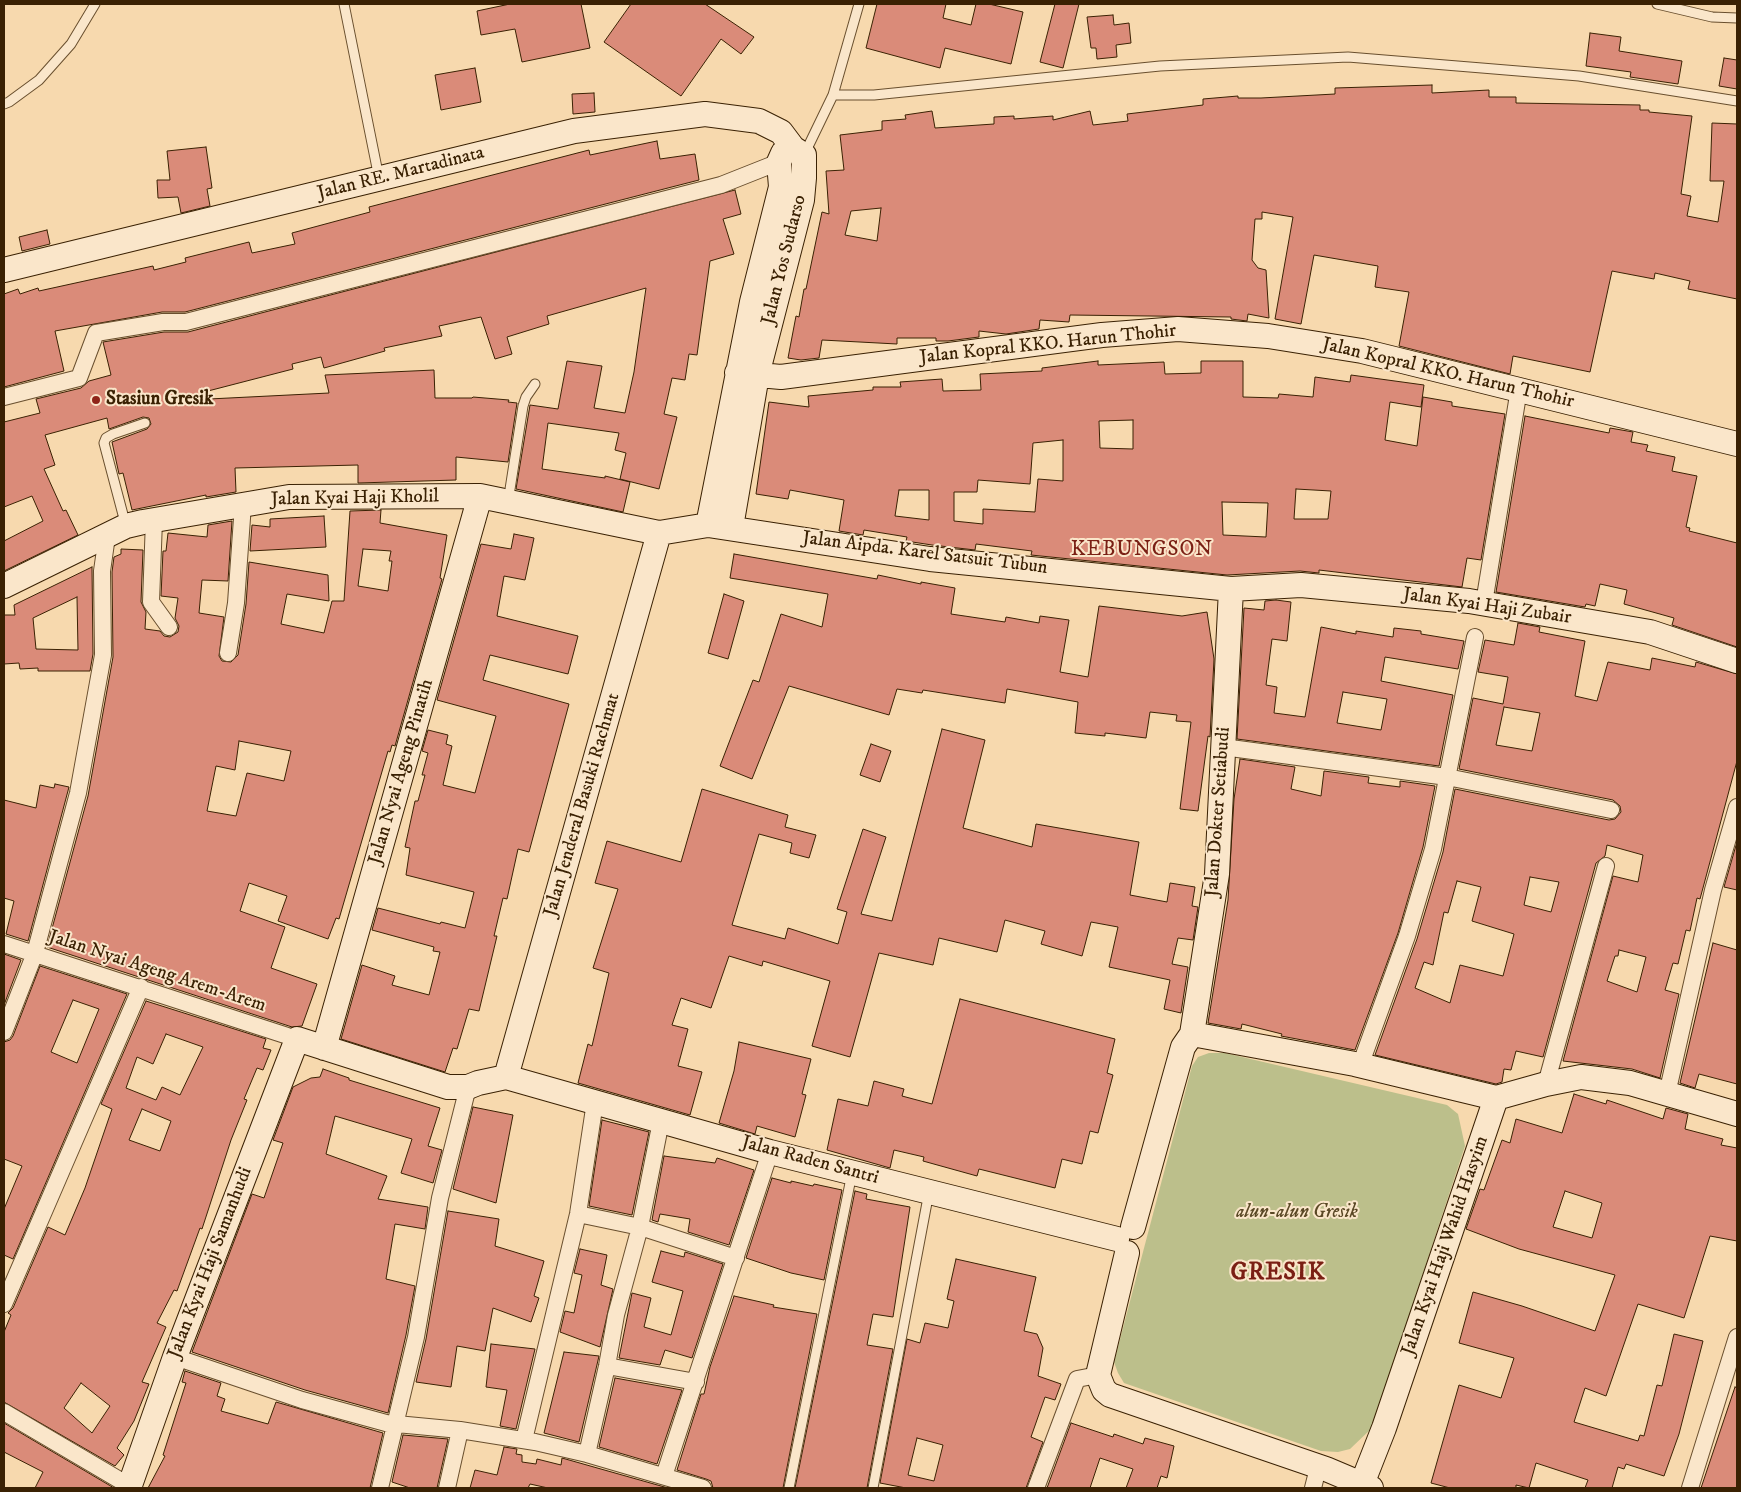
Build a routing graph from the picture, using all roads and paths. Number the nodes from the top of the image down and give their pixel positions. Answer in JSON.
{"nodes":[{"id":1,"x":95,"y":4,"type":"edge"},
{"id":2,"x":344,"y":4,"type":"edge"},
{"id":3,"x":859,"y":4,"type":"edge"},
{"id":4,"x":1657,"y":4,"type":"edge"},
{"id":5,"x":1737,"y":18,"type":"edge"},
{"id":6,"x":833,"y":96,"type":"junction"},
{"id":7,"x":1737,"y":102,"type":"edge"},
{"id":8,"x":4,"y":104,"type":"edge"},
{"id":9,"x":792,"y":155,"type":"junction"},
{"id":10,"x":379,"y":180,"type":"junction"},
{"id":11,"x":4,"y":270,"type":"edge"},
{"id":12,"x":747,"y":374,"type":"junction"},
{"id":13,"x":535,"y":384,"type":"dead end"},
{"id":14,"x":1519,"y":390,"type":"junction"},
{"id":15,"x":4,"y":397,"type":"edge"},
{"id":16,"x":145,"y":423,"type":"dead end"},
{"id":17,"x":1737,"y":444,"type":"edge"},
{"id":18,"x":480,"y":496,"type":"junction"},
{"id":19,"x":508,"y":502,"type":"junction"},
{"id":20,"x":243,"y":504,"type":"junction"},
{"id":21,"x":154,"y":520,"type":"junction"},
{"id":22,"x":720,"y":526,"type":"junction"},
{"id":23,"x":116,"y":531,"type":"junction"},
{"id":24,"x":659,"y":533,"type":"junction"},
{"id":25,"x":4,"y":586,"type":"edge"},
{"id":26,"x":1231,"y":589,"type":"junction"},
{"id":27,"x":1484,"y":603,"type":"junction"},
{"id":28,"x":169,"y":627,"type":"dead end"},
{"id":29,"x":1475,"y":637,"type":"dead end"},
{"id":30,"x":228,"y":653,"type":"dead end"},
{"id":31,"x":1737,"y":661,"type":"edge"},
{"id":32,"x":1223,"y":746,"type":"junction"},
{"id":33,"x":1447,"y":777,"type":"junction"},
{"id":34,"x":1737,"y":807,"type":"edge"},
{"id":35,"x":1611,"y":810,"type":"dead end"},
{"id":36,"x":1606,"y":866,"type":"dead end"},
{"id":37,"x":4,"y":944,"type":"edge"},
{"id":38,"x":35,"y":953,"type":"junction"},
{"id":39,"x":141,"y":987,"type":"junction"},
{"id":40,"x":4,"y":1032,"type":"edge"},
{"id":41,"x":1192,"y":1034,"type":"junction"},
{"id":42,"x":297,"y":1039,"type":"junction"},
{"id":43,"x":324,"y":1048,"type":"junction"},
{"id":44,"x":1360,"y":1066,"type":"junction"},
{"id":45,"x":506,"y":1077,"type":"junction"},
{"id":46,"x":1546,"y":1084,"type":"junction"},
{"id":47,"x":468,"y":1087,"type":"junction"},
{"id":48,"x":1667,"y":1094,"type":"junction"},
{"id":49,"x":1496,"y":1098,"type":"junction"},
{"id":50,"x":595,"y":1102,"type":"junction"},
{"id":51,"x":1737,"y":1114,"type":"edge"},
{"id":52,"x":661,"y":1120,"type":"junction"},
{"id":53,"x":770,"y":1152,"type":"junction"},
{"id":54,"x":852,"y":1172,"type":"junction"},
{"id":55,"x":929,"y":1192,"type":"junction"},
{"id":56,"x":578,"y":1214,"type":"junction"},
{"id":57,"x":640,"y":1228,"type":"junction"},
{"id":58,"x":1126,"y":1240,"type":"junction"},
{"id":59,"x":736,"y":1258,"type":"junction"},
{"id":60,"x":4,"y":1304,"type":"edge"},
{"id":61,"x":1737,"y":1337,"type":"edge"},
{"id":62,"x":175,"y":1357,"type":"junction"},
{"id":63,"x":607,"y":1366,"type":"junction"},
{"id":64,"x":1098,"y":1376,"type":"junction"},
{"id":65,"x":696,"y":1382,"type":"junction"},
{"id":66,"x":4,"y":1412,"type":"edge"},
{"id":67,"x":397,"y":1423,"type":"junction"},
{"id":68,"x":460,"y":1430,"type":"junction"},
{"id":69,"x":524,"y":1440,"type":"junction"},
{"id":70,"x":588,"y":1454,"type":"junction"},
{"id":71,"x":664,"y":1476,"type":"junction"},
{"id":72,"x":1316,"y":1478,"type":"edge"},
{"id":73,"x":1366,"y":1486,"type":"edge"},
{"id":74,"x":130,"y":1488,"type":"edge"},
{"id":75,"x":380,"y":1488,"type":"edge"},
{"id":76,"x":447,"y":1488,"type":"edge"},
{"id":77,"x":703,"y":1488,"type":"edge"},
{"id":78,"x":788,"y":1488,"type":"edge"},
{"id":79,"x":873,"y":1488,"type":"edge"},
{"id":80,"x":1036,"y":1488,"type":"edge"},
{"id":81,"x":1690,"y":1488,"type":"edge"}],
"edges":[{"from":1,"to":8,"type":"lane"},
{"from":2,"to":10,"type":"lane"},
{"from":3,"to":6,"type":"lane"},
{"from":4,"to":5,"type":"lane"},
{"from":6,"to":7,"type":"lane"},
{"from":6,"to":9,"type":"lane"},
{"from":9,"to":10,"type":"main road","name":"Jalan RE. Martadinata"},
{"from":9,"to":12,"type":"main road","name":"Jalan Yos Sudarso"},
{"from":9,"to":15,"type":"street"},
{"from":10,"to":11,"type":"main road","name":"Jalan RE. Martadinata"},
{"from":12,"to":14,"type":"main road","name":"Jalan Kopral KKO. Harun Thohir"},
{"from":12,"to":22,"type":"main road","name":"Jalan Yos Sudarso"},
{"from":13,"to":19,"type":"lane"},
{"from":14,"to":17,"type":"main road","name":"Jalan Kopral KKO. Harun Thohir"},
{"from":14,"to":27,"type":"street"},
{"from":16,"to":23,"type":"lane"},
{"from":18,"to":19,"type":"main road","name":"Jalan Kyai Haji Kholil"},
{"from":18,"to":20,"type":"main road","name":"Jalan Kyai Haji Kholil"},
{"from":18,"to":43,"type":"main road","name":"Jalan Nyai Ageng Pinatih"},
{"from":19,"to":24,"type":"main road","name":"Jalan Kyai Haji Kholil"},
{"from":20,"to":21,"type":"main road","name":"Jalan Kyai Haji Kholil"},
{"from":20,"to":30,"type":"street"},
{"from":21,"to":23,"type":"main road","name":"Jalan Kyai Haji Kholil"},
{"from":21,"to":28,"type":"street"},
{"from":22,"to":24,"type":"main road","name":"Jalan Aipda. Karel Satsuit Tubun"},
{"from":22,"to":26,"type":"main road","name":"Jalan Aipda. Karel Satsuit Tubun"},
{"from":23,"to":25,"type":"main road","name":"Jalan Kyai Haji Kholil"},
{"from":23,"to":38,"type":"street"},
{"from":24,"to":45,"type":"main road","name":"Jalan Jenderal Basuki Rachmat"},
{"from":26,"to":27,"type":"main road","name":"Jalan Kyai Haji Zubair"},
{"from":26,"to":32,"type":"main road","name":"Jalan Dokter Setiabudi"},
{"from":27,"to":31,"type":"main road","name":"Jalan Kyai Haji Zubair"},
{"from":29,"to":33,"type":"street"},
{"from":32,"to":33,"type":"street"},
{"from":32,"to":41,"type":"main road","name":"Jalan Dokter Setiabudi"},
{"from":33,"to":35,"type":"street"},
{"from":33,"to":44,"type":"street"},
{"from":34,"to":48,"type":"street"},
{"from":36,"to":46,"type":"street"},
{"from":37,"to":38,"type":"street","name":"Jalan Nyai Ageng Arem-Arem"},
{"from":38,"to":39,"type":"street","name":"Jalan Nyai Ageng Arem-Arem"},
{"from":38,"to":40,"type":"street"},
{"from":39,"to":42,"type":"street","name":"Jalan Nyai Ageng Arem-Arem"},
{"from":39,"to":60,"type":"street"},
{"from":41,"to":44,"type":"main road"},
{"from":41,"to":58,"type":"main road"},
{"from":42,"to":43,"type":"main road"},
{"from":42,"to":62,"type":"main road","name":"Jalan Kyai Haji Samanhudi"},
{"from":43,"to":47,"type":"main road"},
{"from":44,"to":49,"type":"main road"},
{"from":45,"to":47,"type":"main road"},
{"from":45,"to":50,"type":"main road","name":"Jalan Raden Santri"},
{"from":46,"to":48,"type":"main road"},
{"from":46,"to":49,"type":"main road"},
{"from":47,"to":67,"type":"street"},
{"from":48,"to":51,"type":"main road"},
{"from":49,"to":73,"type":"main road","name":"Jalan Kyai Haji Wahid Hasyim"},
{"from":50,"to":52,"type":"main road","name":"Jalan Raden Santri"},
{"from":50,"to":56,"type":"street"},
{"from":52,"to":53,"type":"main road","name":"Jalan Raden Santri"},
{"from":52,"to":57,"type":"street"},
{"from":53,"to":54,"type":"main road","name":"Jalan Raden Santri"},
{"from":53,"to":59,"type":"street"},
{"from":54,"to":55,"type":"main road","name":"Jalan Raden Santri"},
{"from":54,"to":78,"type":"lane"},
{"from":55,"to":58,"type":"main road","name":"Jalan Raden Santri"},
{"from":55,"to":79,"type":"lane"},
{"from":56,"to":57,"type":"street"},
{"from":56,"to":69,"type":"street"},
{"from":57,"to":59,"type":"street"},
{"from":57,"to":63,"type":"street"},
{"from":58,"to":64,"type":"main road"},
{"from":59,"to":65,"type":"street"},
{"from":61,"to":81,"type":"street"},
{"from":62,"to":67,"type":"street"},
{"from":62,"to":74,"type":"main road","name":"Jalan Kyai Haji Samanhudi"},
{"from":63,"to":65,"type":"street"},
{"from":63,"to":70,"type":"street"},
{"from":64,"to":72,"type":"main road","name":"Jalan Kyai Haji Wahid Hasyim"},
{"from":64,"to":80,"type":"street"},
{"from":65,"to":71,"type":"street"},
{"from":66,"to":74,"type":"street"},
{"from":67,"to":68,"type":"street"},
{"from":67,"to":75,"type":"street"},
{"from":68,"to":69,"type":"street"},
{"from":68,"to":76,"type":"street"},
{"from":69,"to":70,"type":"street"},
{"from":70,"to":71,"type":"street"},
{"from":71,"to":77,"type":"street"},
{"from":72,"to":73,"type":"main road","name":"Jalan Kyai Haji Wahid Hasyim"}]}
